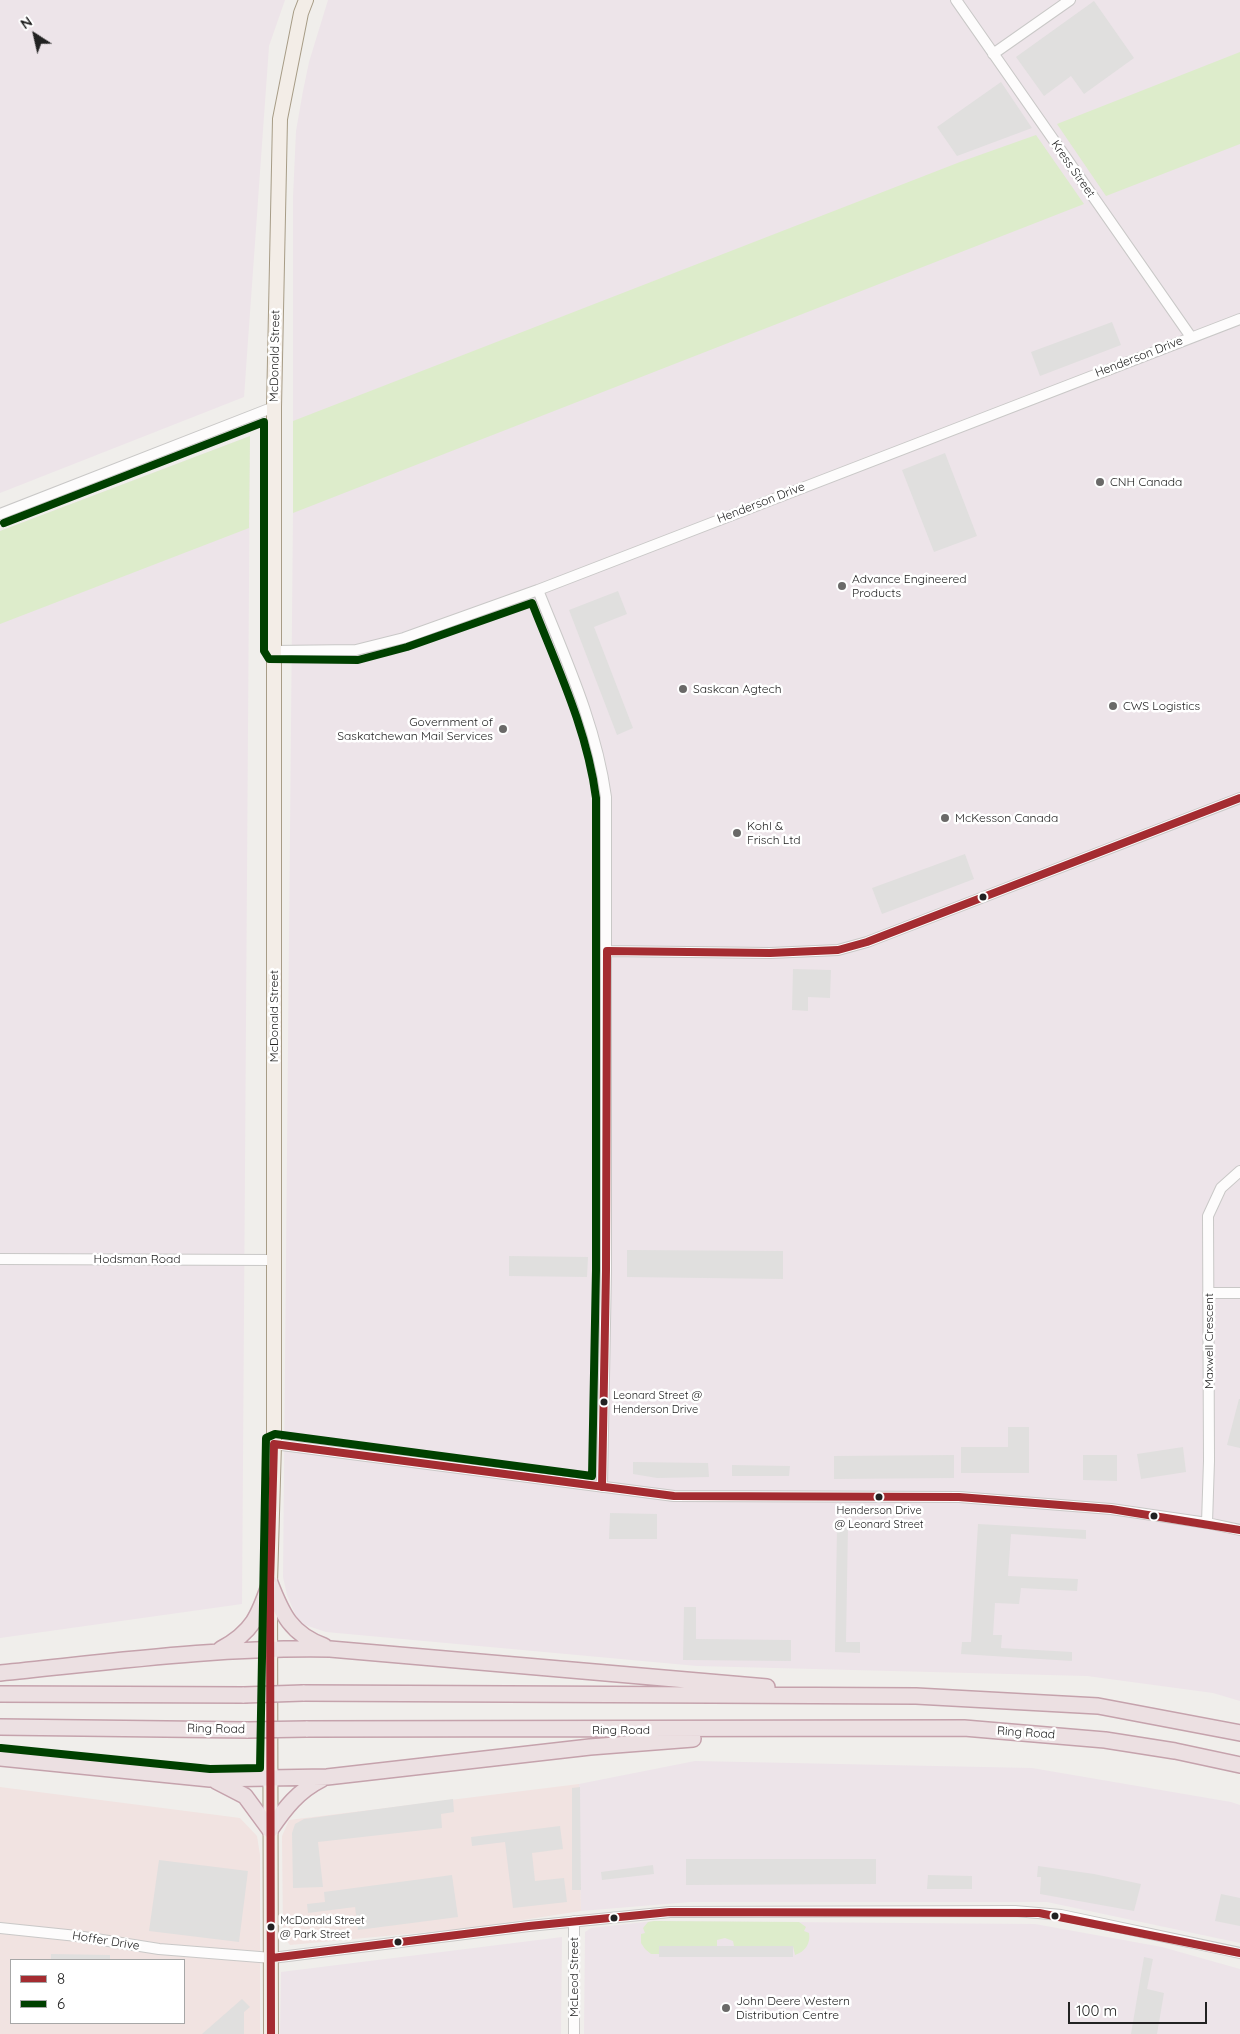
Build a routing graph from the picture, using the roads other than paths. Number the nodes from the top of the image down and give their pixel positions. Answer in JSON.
{"nodes":[{"id":1,"x":306,"y":0,"type":"edge"},
{"id":2,"x":956,"y":0,"type":"edge"},
{"id":3,"x":1070,"y":0,"type":"edge"},
{"id":4,"x":993,"y":54,"type":"junction"},
{"id":5,"x":1240,"y":319,"type":"edge"},
{"id":6,"x":1190,"y":337,"type":"junction"},
{"id":7,"x":274,"y":407,"type":"junction"},
{"id":8,"x":0,"y":514,"type":"edge"},
{"id":9,"x":538,"y":590,"type":"junction"},
{"id":10,"x":274,"y":650,"type":"junction"},
{"id":11,"x":1240,"y":798,"type":"edge"},
{"id":12,"x":607,"y":951,"type":"junction"},
{"id":13,"x":1240,"y":1171,"type":"edge"},
{"id":14,"x":0,"y":1259,"type":"edge"},
{"id":15,"x":274,"y":1260,"type":"junction"},
{"id":16,"x":1208,"y":1293,"type":"junction"},
{"id":17,"x":1240,"y":1294,"type":"edge"},
{"id":18,"x":274,"y":1444,"type":"junction"},
{"id":19,"x":602,"y":1487,"type":"junction"},
{"id":20,"x":1207,"y":1523,"type":"junction"},
{"id":21,"x":1240,"y":1530,"type":"edge"},
{"id":22,"x":270,"y":1583,"type":"junction"},
{"id":23,"x":272,"y":1648,"type":"junction"},
{"id":24,"x":330,"y":1649,"type":"junction"},
{"id":25,"x":216,"y":1652,"type":"junction"},
{"id":26,"x":0,"y":1673,"type":"edge"},
{"id":27,"x":0,"y":1694,"type":"edge"},
{"id":28,"x":916,"y":1696,"type":"junction"},
{"id":29,"x":0,"y":1727,"type":"edge"},
{"id":30,"x":800,"y":1730,"type":"junction"},
{"id":31,"x":1240,"y":1734,"type":"edge"},
{"id":32,"x":0,"y":1758,"type":"edge"},
{"id":33,"x":1240,"y":1765,"type":"edge"},
{"id":34,"x":327,"y":1777,"type":"junction"},
{"id":35,"x":270,"y":1778,"type":"junction"},
{"id":36,"x":210,"y":1779,"type":"junction"},
{"id":37,"x":270,"y":1830,"type":"junction"},
{"id":38,"x":574,"y":1921,"type":"junction"},
{"id":39,"x":0,"y":1928,"type":"edge"},
{"id":40,"x":1240,"y":1953,"type":"edge"},
{"id":41,"x":272,"y":1958,"type":"junction"},
{"id":42,"x":271,"y":2034,"type":"edge"},
{"id":43,"x":574,"y":2034,"type":"edge"}],
"edges":[{"from":1,"to":7,"type":"main road","name":"McDonald Street"},
{"from":2,"to":4,"type":"street","name":"Kress Street"},
{"from":3,"to":4,"type":"street"},
{"from":4,"to":6,"type":"street","name":"Kress Street"},
{"from":5,"to":6,"type":"street","name":"Henderson Drive"},
{"from":6,"to":9,"type":"street","name":"Henderson Drive"},
{"from":7,"to":8,"type":"street"},
{"from":7,"to":10,"type":"main road","name":"McDonald Street"},
{"from":9,"to":10,"type":"street","name":"Henderson Drive"},
{"from":9,"to":12,"type":"street"},
{"from":10,"to":15,"type":"main road","name":"McDonald Street"},
{"from":11,"to":12,"type":"street"},
{"from":12,"to":19,"type":"street"},
{"from":13,"to":16,"type":"street","name":"Maxwell Crescent"},
{"from":14,"to":15,"type":"street","name":"Hodsman Road"},
{"from":15,"to":18,"type":"main road","name":"McDonald Street"},
{"from":16,"to":17,"type":"street"},
{"from":16,"to":20,"type":"street","name":"Maxwell Crescent"},
{"from":18,"to":19,"type":"street"},
{"from":18,"to":22,"type":"main road","name":"McDonald Street"},
{"from":19,"to":20,"type":"street"},
{"from":20,"to":21,"type":"street"},
{"from":22,"to":23,"type":"main road","name":"McDonald Street"},
{"from":22,"to":24,"type":"highway"},
{"from":22,"to":25,"type":"highway"},
{"from":23,"to":24,"type":"highway"},
{"from":23,"to":25,"type":"highway"},
{"from":23,"to":35,"type":"main road","name":"McDonald Street"},
{"from":24,"to":28,"type":"highway"},
{"from":25,"to":26,"type":"highway"},
{"from":27,"to":28,"type":"highway","bridge":true},
{"from":28,"to":31,"type":"highway"},
{"from":29,"to":30,"type":"highway","name":"Ring Road","bridge":true},
{"from":30,"to":33,"type":"highway","name":"Ring Road"},
{"from":30,"to":34,"type":"highway"},
{"from":32,"to":36,"type":"highway"},
{"from":34,"to":35,"type":"highway"},
{"from":34,"to":37,"type":"highway"},
{"from":35,"to":36,"type":"highway"},
{"from":35,"to":37,"type":"main road","name":"McDonald Street"},
{"from":36,"to":37,"type":"highway"},
{"from":37,"to":41,"type":"main road","name":"McDonald Street"},
{"from":38,"to":40,"type":"street","name":"Hoffer Drive"},
{"from":38,"to":41,"type":"street","name":"Hoffer Drive"},
{"from":38,"to":43,"type":"street","name":"McLeod Street"},
{"from":39,"to":41,"type":"street","name":"Hoffer Drive"},
{"from":41,"to":42,"type":"main road","name":"McDonald Street"}]}
